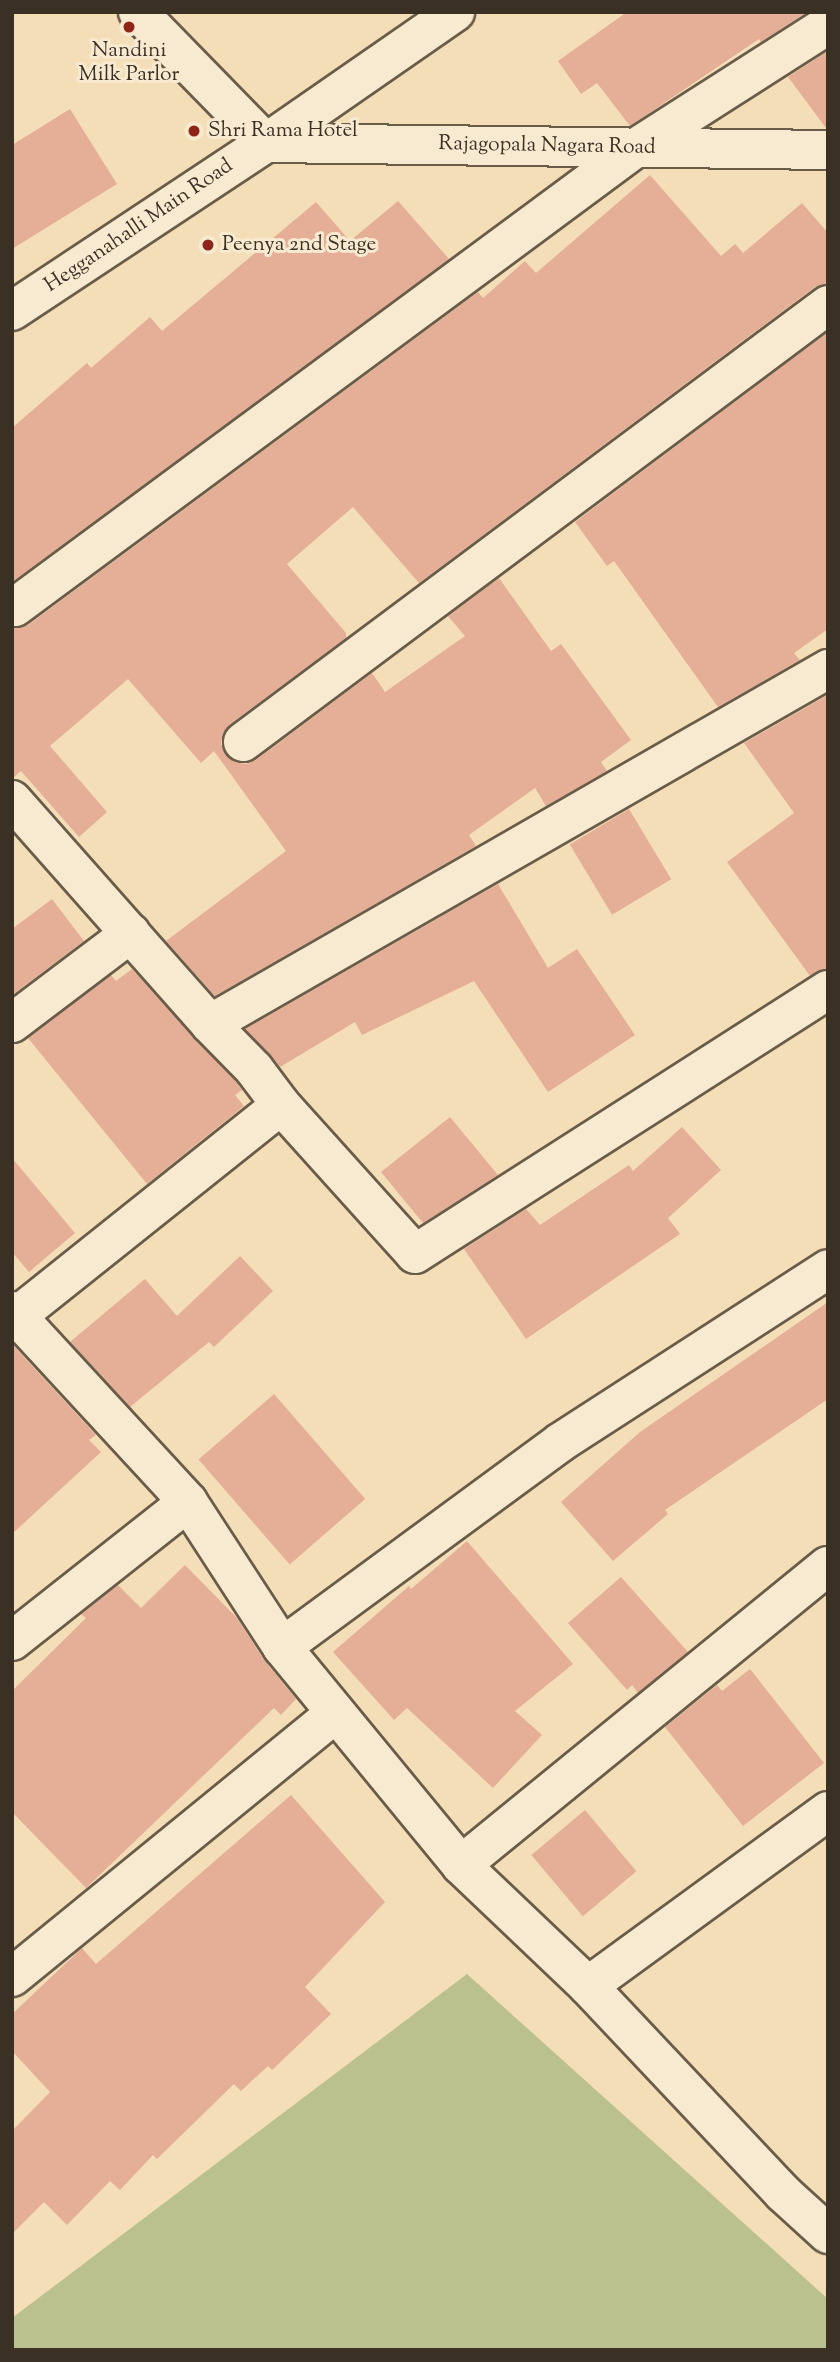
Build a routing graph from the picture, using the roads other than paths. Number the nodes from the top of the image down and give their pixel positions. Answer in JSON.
{"nodes":[{"id":1,"x":138,"y":12,"type":"edge"},
{"id":2,"x":455,"y":12,"type":"edge"},
{"id":3,"x":828,"y":24,"type":"edge"},
{"id":4,"x":266,"y":143,"type":"junction"},
{"id":5,"x":637,"y":147,"type":"junction"},
{"id":6,"x":828,"y":150,"type":"edge"},
{"id":7,"x":828,"y":306,"type":"edge"},
{"id":8,"x":12,"y":311,"type":"edge"},
{"id":9,"x":15,"y":607,"type":"dead end"},
{"id":10,"x":828,"y":668,"type":"edge"},
{"id":11,"x":243,"y":742,"type":"dead end"},
{"id":12,"x":12,"y":800,"type":"edge"},
{"id":13,"x":131,"y":933,"type":"junction"},
{"id":14,"x":828,"y":990,"type":"edge"},
{"id":15,"x":12,"y":1023,"type":"edge"},
{"id":16,"x":210,"y":1024,"type":"junction"},
{"id":17,"x":281,"y":1105,"type":"junction"},
{"id":18,"x":828,"y":1269,"type":"edge"},
{"id":19,"x":14,"y":1316,"type":"edge"},
{"id":20,"x":188,"y":1502,"type":"junction"},
{"id":21,"x":828,"y":1566,"type":"edge"},
{"id":22,"x":12,"y":1641,"type":"edge"},
{"id":23,"x":282,"y":1647,"type":"junction"},
{"id":24,"x":335,"y":1714,"type":"junction"},
{"id":25,"x":828,"y":1811,"type":"edge"},
{"id":26,"x":461,"y":1865,"type":"junction"},
{"id":27,"x":12,"y":1977,"type":"edge"},
{"id":28,"x":588,"y":1986,"type":"junction"},
{"id":29,"x":828,"y":2234,"type":"edge"}],
"edges":[{"from":1,"to":4,"type":"street"},
{"from":2,"to":4,"type":"street","name":"Hegganahalli Main Road"},
{"from":3,"to":5,"type":"street"},
{"from":4,"to":5,"type":"street","name":"Rajagopala Nagara Road"},
{"from":4,"to":8,"type":"street","name":"Hegganahalli Main Road"},
{"from":5,"to":6,"type":"street","name":"Rajagopala Nagara Road"},
{"from":5,"to":9,"type":"street"},
{"from":7,"to":11,"type":"street"},
{"from":10,"to":16,"type":"street"},
{"from":12,"to":13,"type":"street"},
{"from":13,"to":15,"type":"street"},
{"from":13,"to":16,"type":"street"},
{"from":14,"to":17,"type":"street"},
{"from":16,"to":17,"type":"street"},
{"from":17,"to":19,"type":"street"},
{"from":18,"to":23,"type":"street"},
{"from":19,"to":20,"type":"street"},
{"from":20,"to":22,"type":"street"},
{"from":20,"to":23,"type":"street"},
{"from":21,"to":26,"type":"street"},
{"from":23,"to":24,"type":"street"},
{"from":24,"to":26,"type":"street"},
{"from":24,"to":27,"type":"street"},
{"from":25,"to":28,"type":"street"},
{"from":26,"to":28,"type":"street"},
{"from":28,"to":29,"type":"street"}]}
